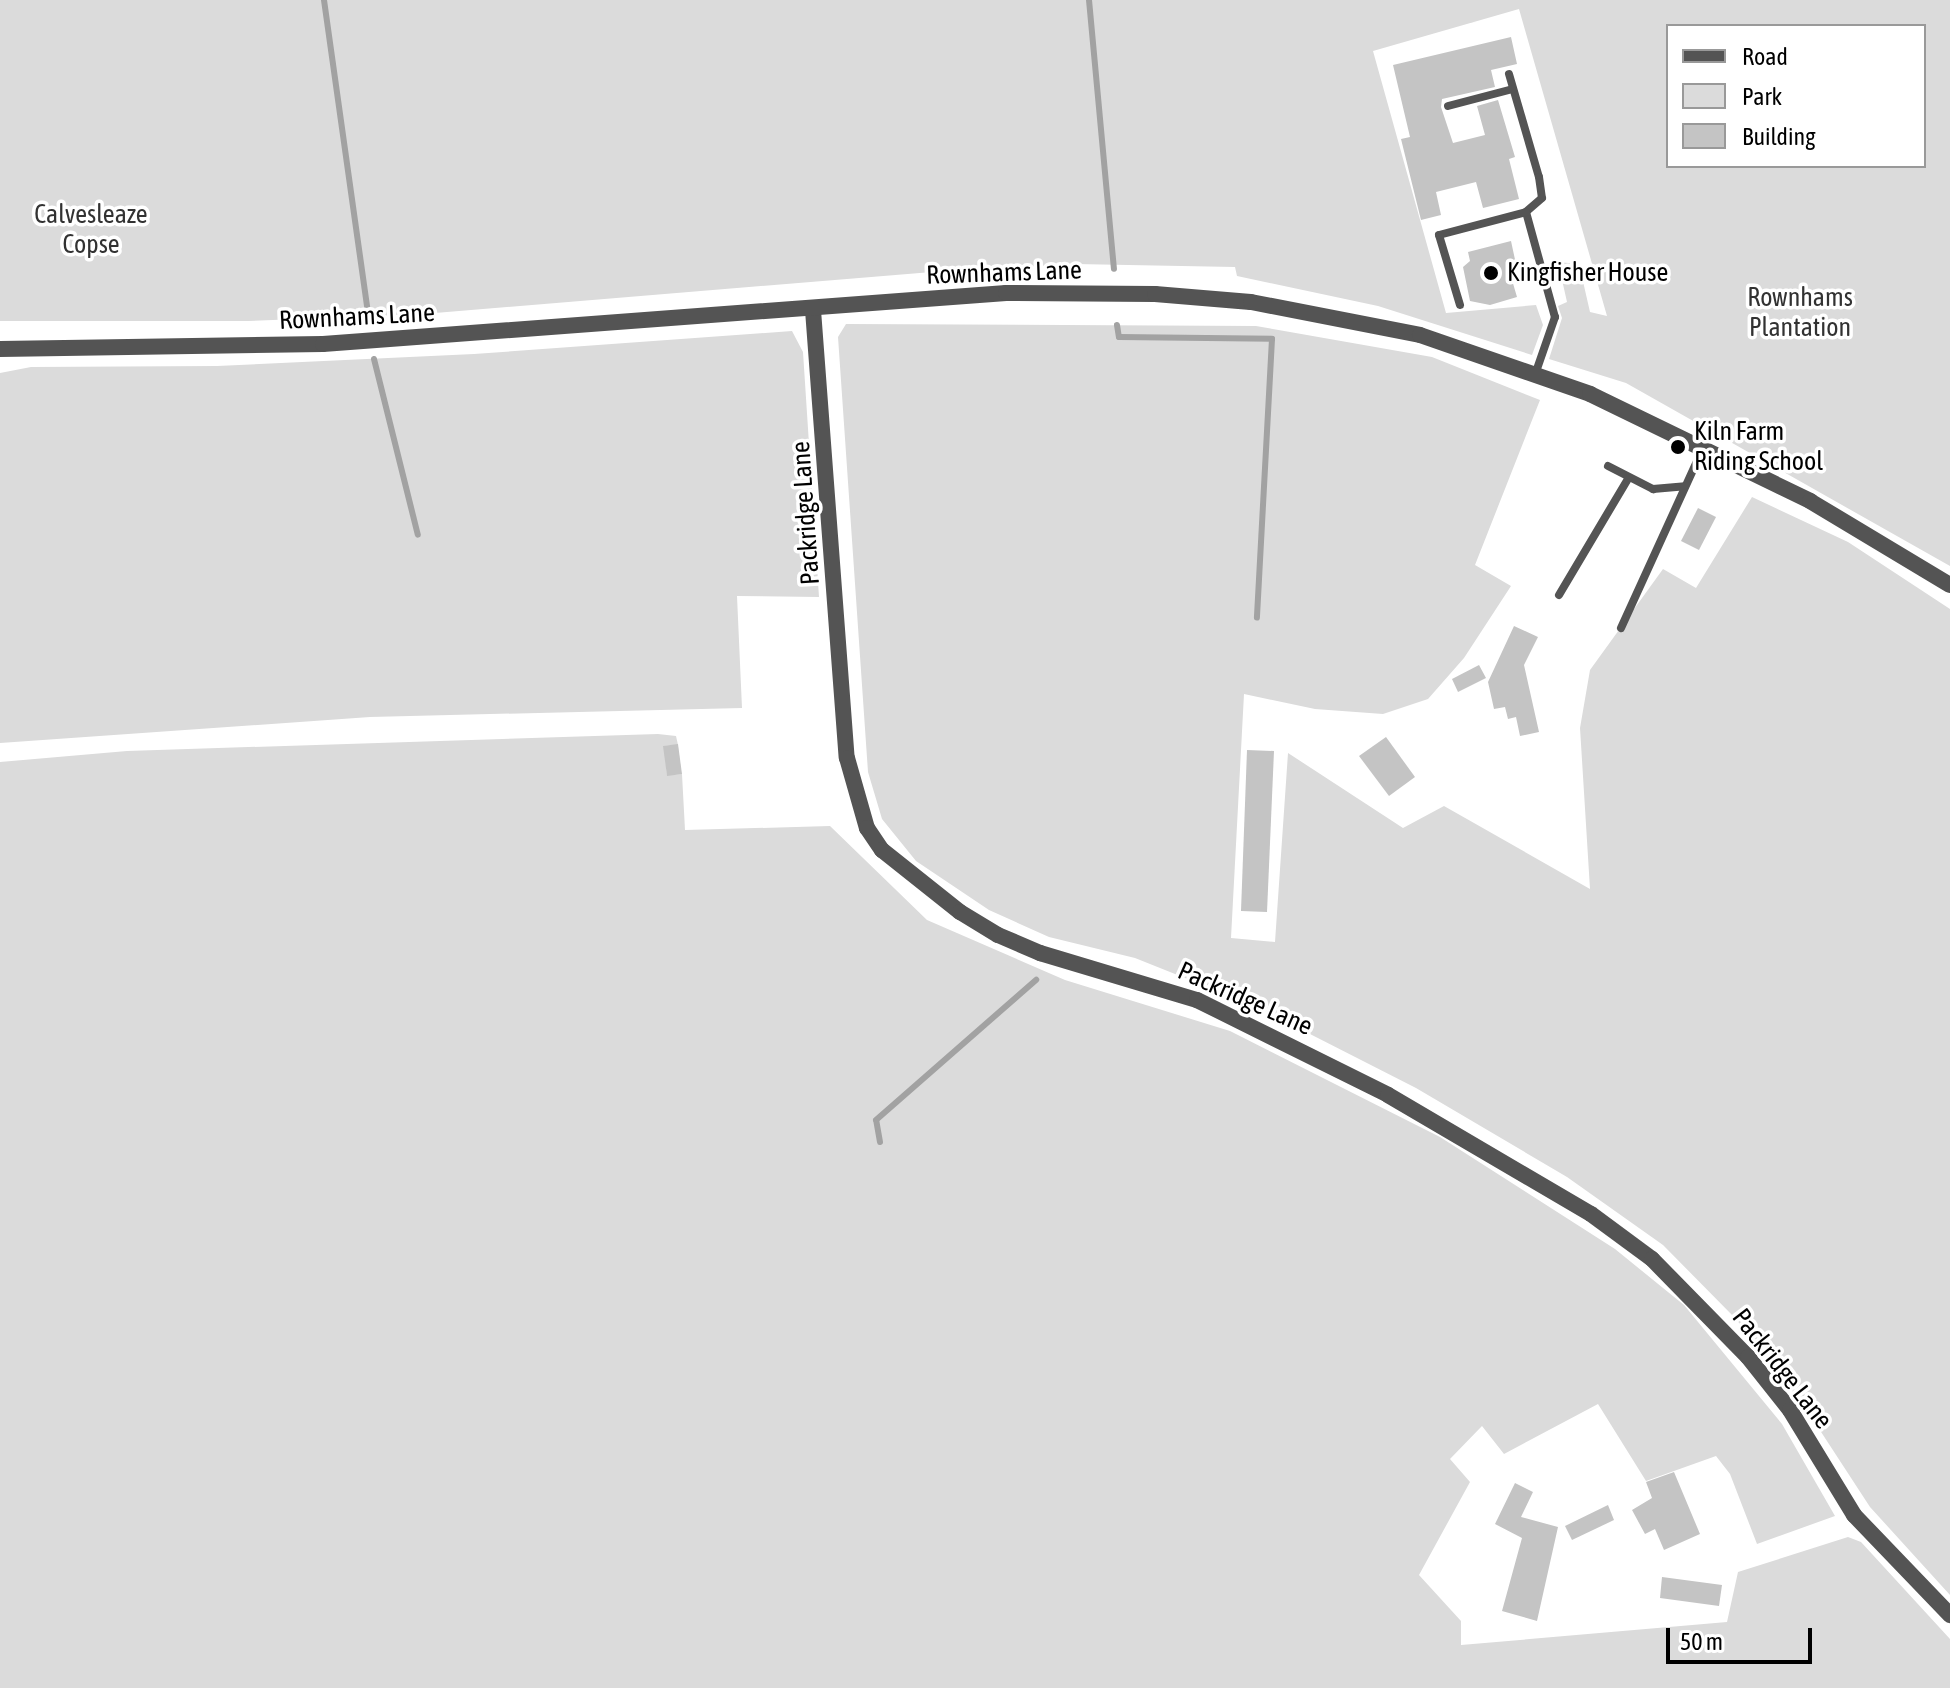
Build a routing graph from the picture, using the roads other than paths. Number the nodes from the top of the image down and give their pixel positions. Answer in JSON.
{"nodes":[{"id":1,"x":1509,"y":74,"type":"dead end"},
{"id":2,"x":1513,"y":89,"type":"junction"},
{"id":3,"x":1448,"y":106,"type":"dead end"},
{"id":4,"x":1526,"y":212,"type":"junction"},
{"id":5,"x":1460,"y":305,"type":"dead end"},
{"id":6,"x":813,"y":310,"type":"junction"},
{"id":7,"x":0,"y":349,"type":"edge"},
{"id":8,"x":1536,"y":372,"type":"junction"},
{"id":9,"x":1704,"y":445,"type":"junction"},
{"id":10,"x":1608,"y":466,"type":"dead end"},
{"id":11,"x":1628,"y":479,"type":"junction"},
{"id":12,"x":1685,"y":486,"type":"junction"},
{"id":13,"x":1950,"y":585,"type":"edge"},
{"id":14,"x":1559,"y":595,"type":"dead end"},
{"id":15,"x":1621,"y":628,"type":"dead end"},
{"id":16,"x":1950,"y":1615,"type":"edge"}],
"edges":[{"from":1,"to":2,"type":"lane"},
{"from":2,"to":3,"type":"lane"},
{"from":2,"to":4,"type":"lane"},
{"from":4,"to":5,"type":"lane"},
{"from":4,"to":8,"type":"lane"},
{"from":6,"to":7,"type":"street","name":"Rownhams Lane"},
{"from":6,"to":8,"type":"street","name":"Rownhams Lane"},
{"from":6,"to":16,"type":"street","name":"Packridge Lane"},
{"from":8,"to":9,"type":"street","name":"Rownhams Lane"},
{"from":9,"to":12,"type":"lane"},
{"from":9,"to":13,"type":"street","name":"Rownhams Lane"},
{"from":10,"to":11,"type":"lane"},
{"from":11,"to":12,"type":"lane"},
{"from":11,"to":14,"type":"lane"},
{"from":12,"to":15,"type":"lane"}]}
